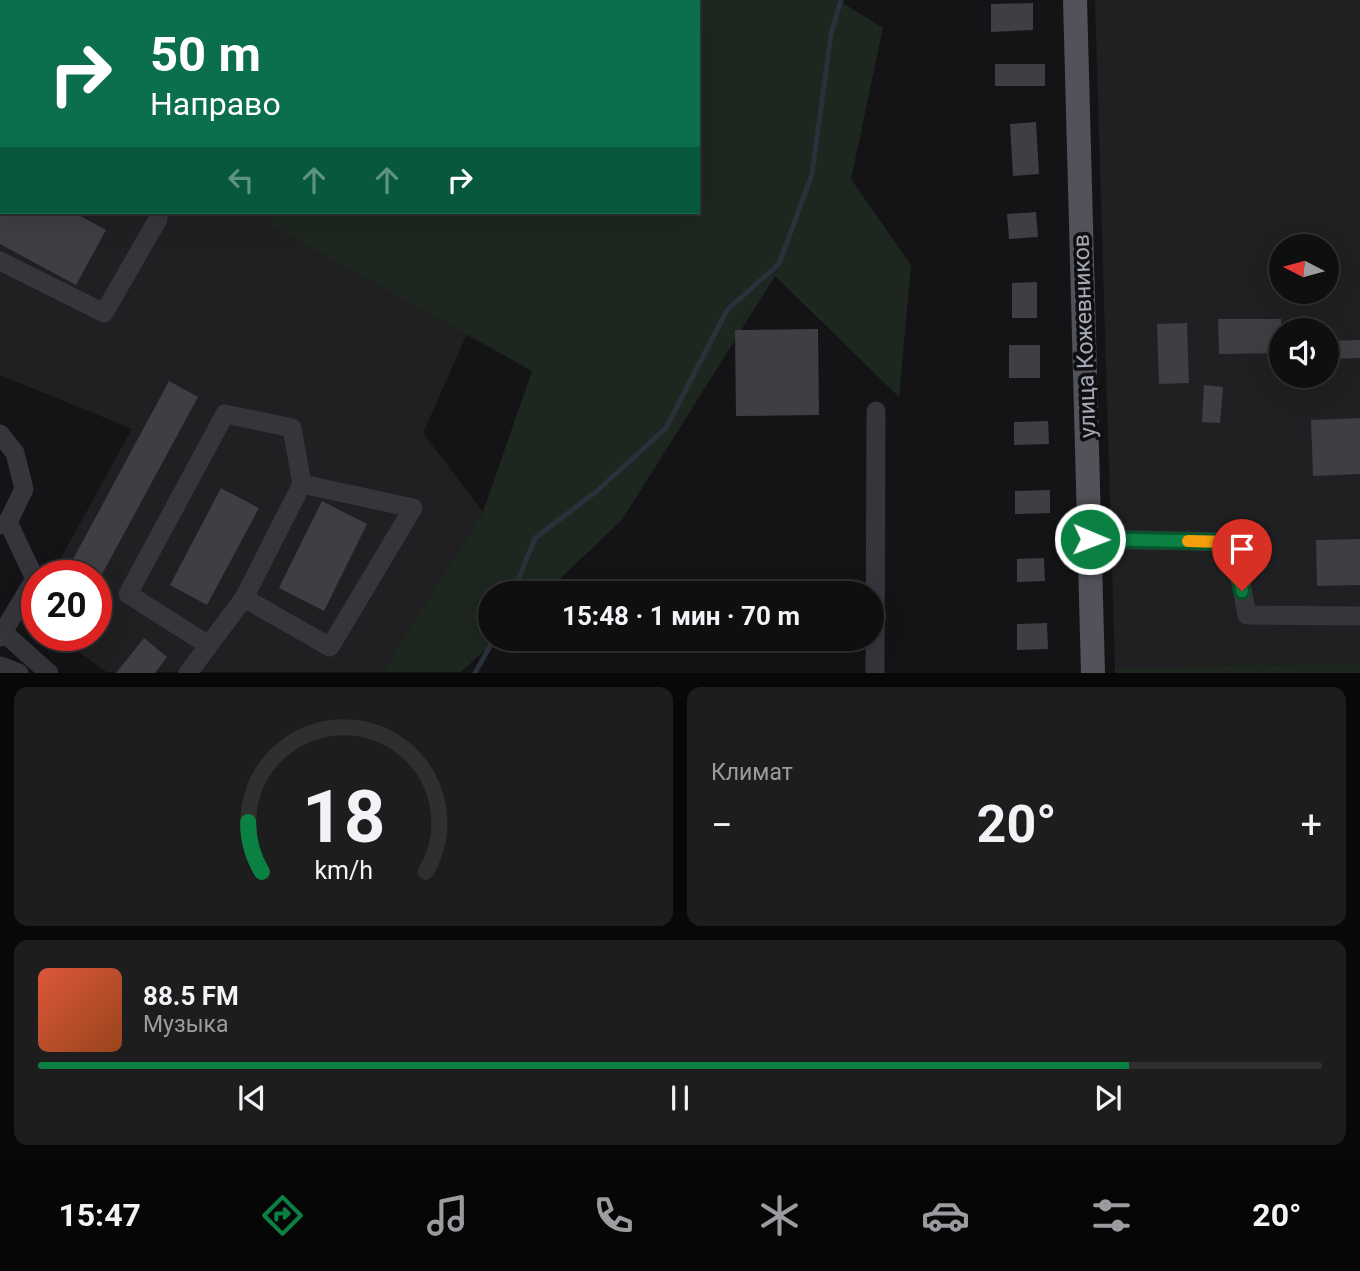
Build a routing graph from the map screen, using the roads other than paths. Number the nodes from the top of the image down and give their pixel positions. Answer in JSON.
{"nodes":[{"id":1,"x":1075,"y":0,"type":"edge"},
{"id":2,"x":158,"y":214,"type":"edge"},
{"id":3,"x":0,"y":261,"type":"edge"},
{"id":4,"x":876,"y":411,"type":"dead end"},
{"id":5,"x":0,"y":434,"type":"edge"},
{"id":6,"x":302,"y":484,"type":"junction"},
{"id":7,"x":4,"y":524,"type":"edge"},
{"id":8,"x":1090,"y":539,"type":"junction"},
{"id":9,"x":244,"y":598,"type":"junction"},
{"id":10,"x":1360,"y":616,"type":"edge"},
{"id":11,"x":1,"y":635,"type":"edge"},
{"id":12,"x":208,"y":645,"type":"junction"},
{"id":13,"x":0,"y":666,"type":"edge"},
{"id":14,"x":19,"y":673,"type":"edge"},
{"id":15,"x":49,"y":673,"type":"edge"},
{"id":16,"x":188,"y":673,"type":"edge"},
{"id":17,"x":875,"y":673,"type":"edge"},
{"id":18,"x":1093,"y":673,"type":"edge"}],
"edges":[{"from":1,"to":8,"type":"main road","name":"улица Кожевников"},
{"from":2,"to":3,"type":"street"},
{"from":4,"to":17,"type":"street"},
{"from":5,"to":7,"type":"street"},
{"from":6,"to":9,"type":"street"},
{"from":6,"to":9,"type":"street"},
{"from":6,"to":12,"type":"street"},
{"from":7,"to":11,"type":"street"},
{"from":8,"to":10,"type":"street"},
{"from":8,"to":18,"type":"main road","name":"улица Кожевников"},
{"from":9,"to":12,"type":"street"},
{"from":11,"to":15,"type":"street"},
{"from":12,"to":16,"type":"street"},
{"from":13,"to":14,"type":"street"}]}
